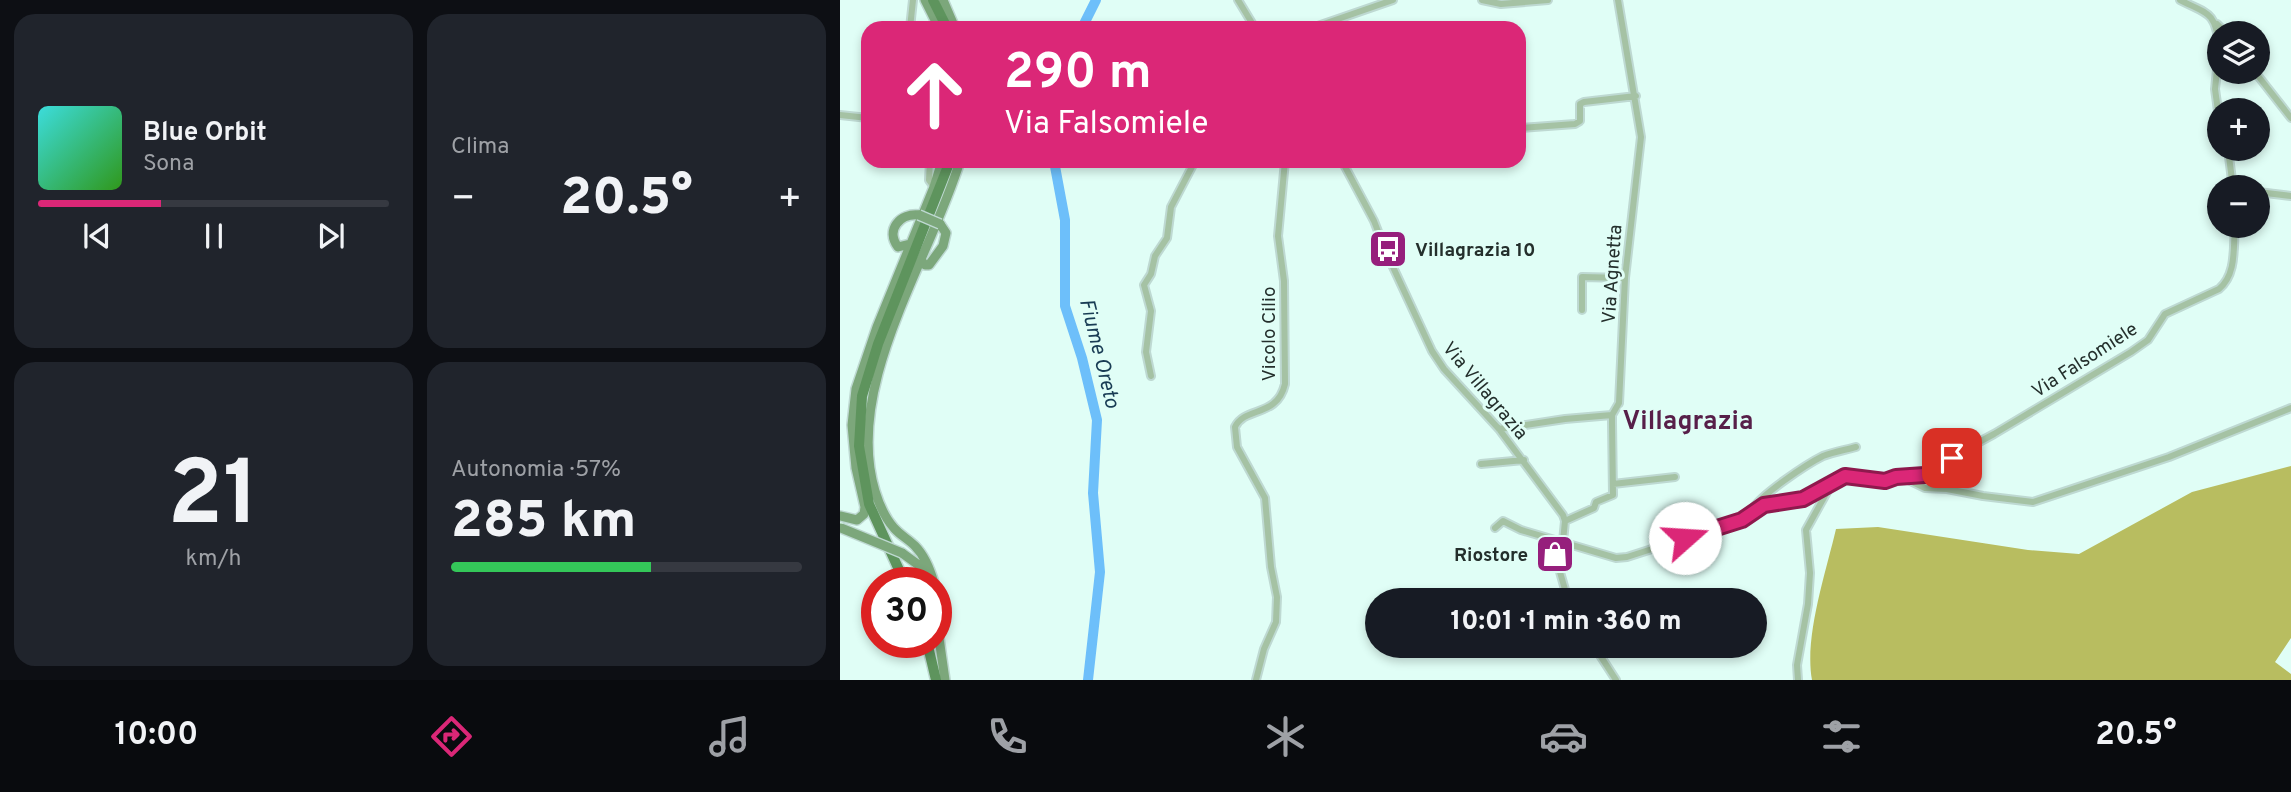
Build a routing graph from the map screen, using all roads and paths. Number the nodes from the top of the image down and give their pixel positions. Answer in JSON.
{"nodes":[{"id":1,"x":913,"y":0,"type":"edge"},
{"id":2,"x":925,"y":0,"type":"edge"},
{"id":3,"x":933,"y":0,"type":"edge"},
{"id":4,"x":943,"y":0,"type":"edge"},
{"id":5,"x":1238,"y":0,"type":"edge"},
{"id":6,"x":1393,"y":0,"type":"edge"},
{"id":7,"x":1482,"y":0,"type":"edge"},
{"id":8,"x":1548,"y":0,"type":"edge"},
{"id":9,"x":1618,"y":0,"type":"edge"},
{"id":10,"x":2180,"y":0,"type":"edge"},
{"id":11,"x":911,"y":21,"type":"edge"},
{"id":12,"x":936,"y":21,"type":"edge"},
{"id":13,"x":944,"y":21,"type":"edge"},
{"id":14,"x":952,"y":21,"type":"edge"},
{"id":15,"x":1251,"y":21,"type":"edge"},
{"id":16,"x":1332,"y":21,"type":"edge"},
{"id":17,"x":2215,"y":21,"type":"edge"},
{"id":18,"x":2264,"y":84,"type":"edge"},
{"id":19,"x":1636,"y":96,"type":"junction"},
{"id":20,"x":840,"y":115,"type":"edge"},
{"id":21,"x":861,"y":117,"type":"edge"},
{"id":22,"x":2291,"y":118,"type":"edge"},
{"id":23,"x":1526,"y":127,"type":"edge"},
{"id":24,"x":930,"y":168,"type":"edge"},
{"id":25,"x":940,"y":168,"type":"edge"},
{"id":26,"x":947,"y":168,"type":"edge"},
{"id":27,"x":957,"y":168,"type":"edge"},
{"id":28,"x":1191,"y":168,"type":"edge"},
{"id":29,"x":1284,"y":168,"type":"edge"},
{"id":30,"x":1346,"y":168,"type":"edge"},
{"id":31,"x":934,"y":187,"type":"junction"},
{"id":32,"x":2270,"y":193,"type":"edge"},
{"id":33,"x":2291,"y":196,"type":"edge"},
{"id":34,"x":2234,"y":238,"type":"edge"},
{"id":35,"x":910,"y":244,"type":"junction"},
{"id":36,"x":921,"y":260,"type":"junction"},
{"id":37,"x":1625,"y":278,"type":"junction"},
{"id":38,"x":1582,"y":310,"type":"dead end"},
{"id":39,"x":1151,"y":376,"type":"dead end"},
{"id":40,"x":2291,"y":408,"type":"edge"},
{"id":41,"x":1612,"y":415,"type":"junction"},
{"id":42,"x":1499,"y":429,"type":"junction"},
{"id":43,"x":1856,"y":447,"type":"dead end"},
{"id":44,"x":1524,"y":460,"type":"junction"},
{"id":45,"x":1481,"y":464,"type":"dead end"},
{"id":46,"x":1675,"y":477,"type":"dead end"},
{"id":47,"x":1903,"y":478,"type":"junction"},
{"id":48,"x":1832,"y":482,"type":"junction"},
{"id":49,"x":1613,"y":484,"type":"junction"},
{"id":50,"x":1754,"y":512,"type":"junction"},
{"id":51,"x":840,"y":516,"type":"edge"},
{"id":52,"x":1565,"y":521,"type":"junction"},
{"id":53,"x":840,"y":527,"type":"edge"},
{"id":54,"x":1495,"y":528,"type":"dead end"},
{"id":55,"x":1563,"y":543,"type":"junction"},
{"id":56,"x":898,"y":567,"type":"edge"},
{"id":57,"x":920,"y":567,"type":"edge"},
{"id":58,"x":929,"y":567,"type":"edge"},
{"id":59,"x":1565,"y":588,"type":"edge"},
{"id":60,"x":931,"y":658,"type":"edge"},
{"id":61,"x":942,"y":658,"type":"edge"},
{"id":62,"x":1602,"y":658,"type":"edge"},
{"id":63,"x":936,"y":680,"type":"edge"},
{"id":64,"x":945,"y":680,"type":"edge"},
{"id":65,"x":1256,"y":680,"type":"edge"},
{"id":66,"x":1616,"y":680,"type":"edge"},
{"id":67,"x":1798,"y":680,"type":"edge"}],
"edges":[{"from":1,"to":11,"type":"street"},
{"from":2,"to":12,"type":"main road"},
{"from":3,"to":13,"type":"main road"},
{"from":4,"to":14,"type":"main road"},
{"from":5,"to":15,"type":"street"},
{"from":6,"to":16,"type":"street"},
{"from":7,"to":8,"type":"street"},
{"from":9,"to":19,"type":"street","name":"Via Agnetta"},
{"from":10,"to":17,"type":"street"},
{"from":18,"to":22,"type":"street"},
{"from":19,"to":23,"type":"street"},
{"from":19,"to":37,"type":"street","name":"Via Agnetta"},
{"from":20,"to":21,"type":"street"},
{"from":24,"to":31,"type":"street"},
{"from":25,"to":31,"type":"main road"},
{"from":26,"to":56,"type":"main road"},
{"from":27,"to":36,"type":"main road"},
{"from":28,"to":39,"type":"street"},
{"from":29,"to":65,"type":"street","name":"Vicolo Cilio"},
{"from":30,"to":42,"type":"street","name":"Via Villagrazia"},
{"from":31,"to":35,"type":"main road"},
{"from":32,"to":33,"type":"street"},
{"from":34,"to":47,"type":"street","name":"Via Falsomiele"},
{"from":35,"to":36,"type":"main road","bridge":true},
{"from":35,"to":51,"type":"main road"},
{"from":36,"to":58,"type":"main road"},
{"from":37,"to":38,"type":"street"},
{"from":37,"to":41,"type":"street","name":"Via Agnetta"},
{"from":40,"to":47,"type":"street"},
{"from":41,"to":42,"type":"street"},
{"from":41,"to":49,"type":"street","name":"Via Agnetta"},
{"from":42,"to":44,"type":"street","name":"Via Villagrazia"},
{"from":43,"to":50,"type":"street"},
{"from":44,"to":45,"type":"street"},
{"from":44,"to":52,"type":"street","name":"Via Villagrazia"},
{"from":46,"to":49,"type":"street"},
{"from":47,"to":48,"type":"street"},
{"from":48,"to":50,"type":"street"},
{"from":48,"to":67,"type":"street"},
{"from":49,"to":52,"type":"street"},
{"from":50,"to":55,"type":"street"},
{"from":52,"to":55,"type":"street"},
{"from":53,"to":57,"type":"main road","bridge":true},
{"from":54,"to":55,"type":"street"},
{"from":55,"to":59,"type":"street"},
{"from":60,"to":63,"type":"main road"},
{"from":61,"to":64,"type":"main road"},
{"from":62,"to":66,"type":"street"}]}
